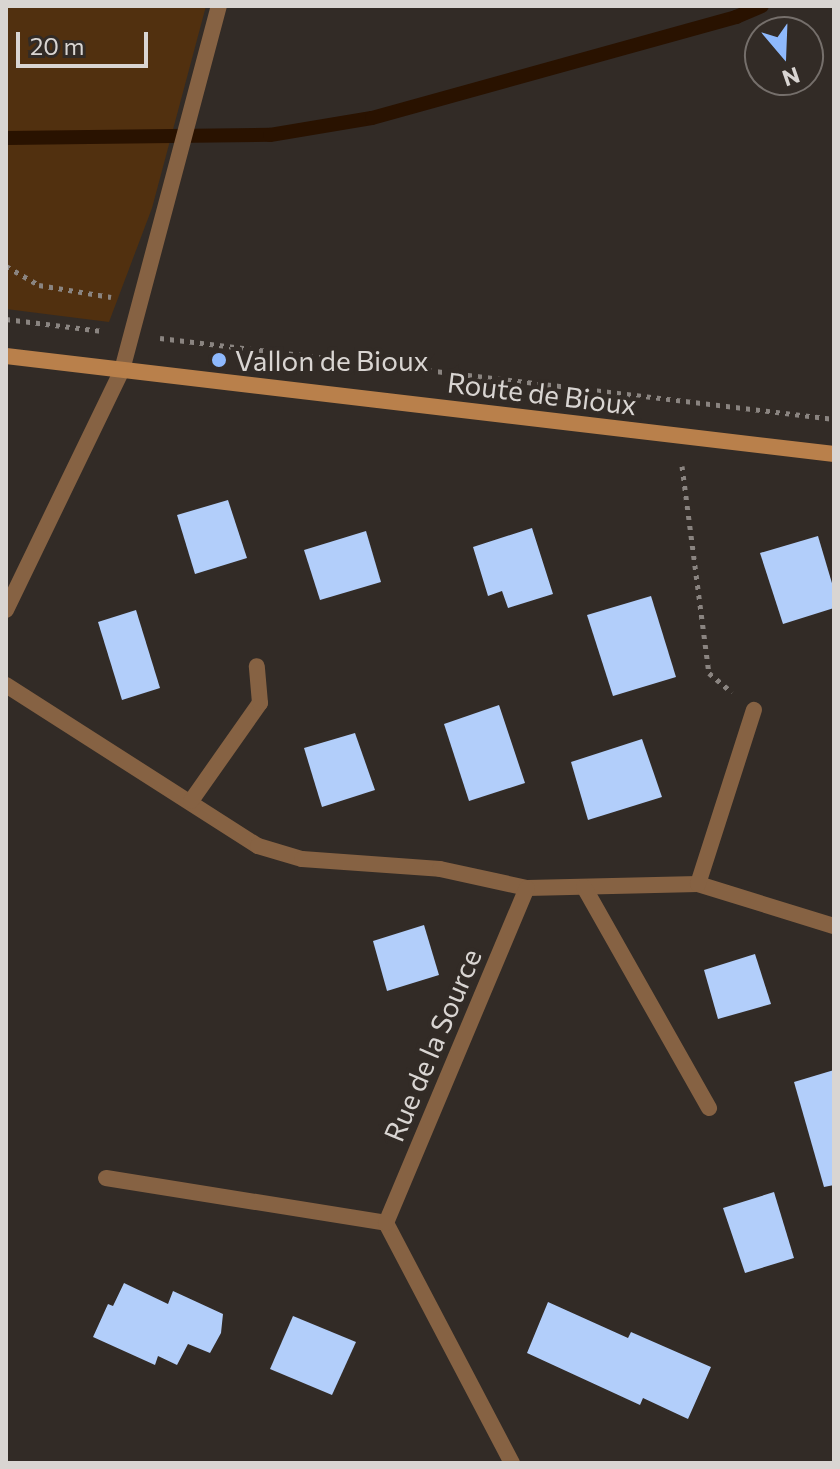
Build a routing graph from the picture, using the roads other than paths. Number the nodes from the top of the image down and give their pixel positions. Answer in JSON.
{"nodes":[{"id":1,"x":219,"y":6,"type":"edge"},
{"id":2,"x":6,"y":356,"type":"edge"},
{"id":3,"x":122,"y":370,"type":"junction"},
{"id":4,"x":834,"y":454,"type":"edge"},
{"id":5,"x":6,"y":610,"type":"edge"},
{"id":6,"x":257,"y":666,"type":"dead end"},
{"id":7,"x":6,"y":685,"type":"edge"},
{"id":8,"x":754,"y":710,"type":"road end"},
{"id":9,"x":191,"y":801,"type":"junction"},
{"id":10,"x":698,"y":884,"type":"junction"},
{"id":11,"x":584,"y":887,"type":"junction"},
{"id":12,"x":527,"y":888,"type":"junction"},
{"id":13,"x":834,"y":926,"type":"edge"},
{"id":14,"x":709,"y":1108,"type":"dead end"},
{"id":15,"x":106,"y":1178,"type":"dead end"},
{"id":16,"x":386,"y":1223,"type":"junction"},
{"id":17,"x":512,"y":1463,"type":"edge"}],
"edges":[{"from":1,"to":3,"type":"street"},
{"from":2,"to":3,"type":"main road","name":"Route de Bioux"},
{"from":3,"to":4,"type":"main road","name":"Route de Bioux"},
{"from":3,"to":5,"type":"street"},
{"from":6,"to":9,"type":"street"},
{"from":7,"to":9,"type":"street"},
{"from":8,"to":10,"type":"street"},
{"from":9,"to":12,"type":"street"},
{"from":10,"to":11,"type":"street"},
{"from":10,"to":13,"type":"street"},
{"from":11,"to":12,"type":"street"},
{"from":11,"to":14,"type":"street"},
{"from":12,"to":16,"type":"street","name":"Rue de la Source"},
{"from":15,"to":16,"type":"street"},
{"from":16,"to":17,"type":"street"}]}
